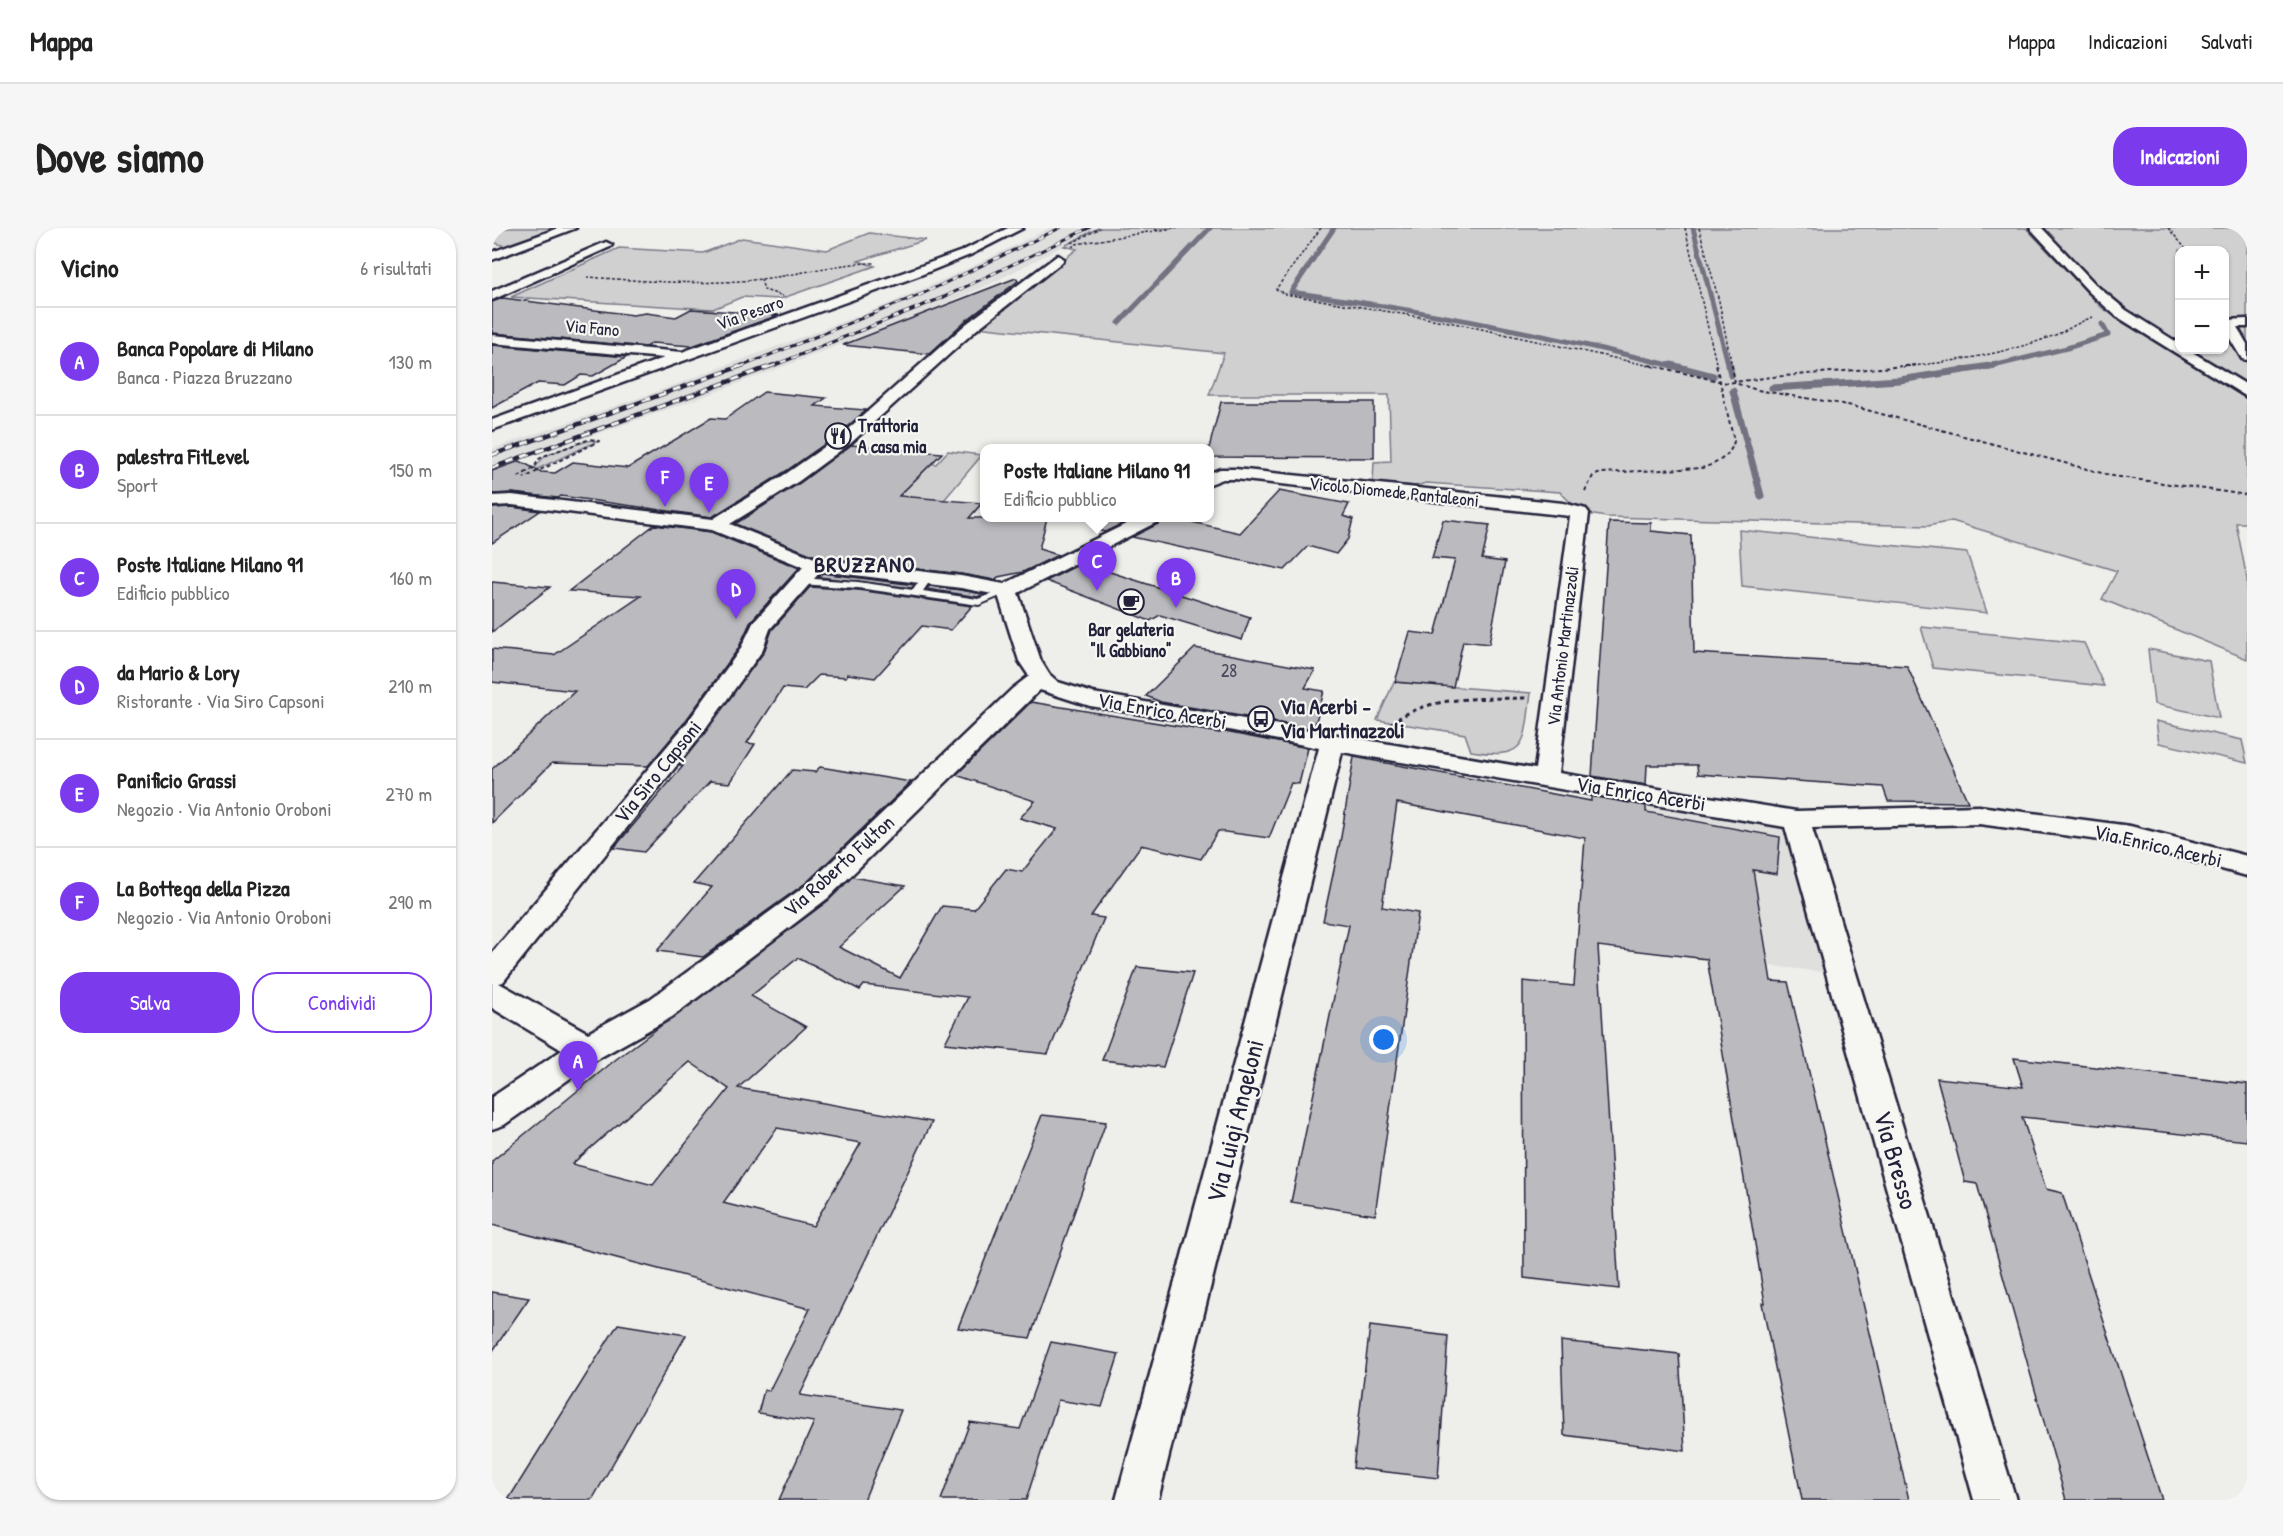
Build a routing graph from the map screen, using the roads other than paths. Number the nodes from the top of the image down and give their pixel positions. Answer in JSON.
{"nodes":[{"id":1,"x":570,"y":228,"type":"edge"},
{"id":2,"x":1017,"y":228,"type":"edge"},
{"id":3,"x":2036,"y":228,"type":"edge"},
{"id":4,"x":606,"y":245,"type":"dead end"},
{"id":5,"x":492,"y":256,"type":"edge"},
{"id":6,"x":1058,"y":259,"type":"road end"},
{"id":7,"x":492,"y":296,"type":"edge"},
{"id":8,"x":2247,"y":323,"type":"edge"},
{"id":9,"x":492,"y":339,"type":"edge"},
{"id":10,"x":690,"y":356,"type":"junction"},
{"id":11,"x":2247,"y":356,"type":"edge"},
{"id":12,"x":2247,"y":392,"type":"edge"},
{"id":13,"x":492,"y":425,"type":"edge"},
{"id":14,"x":1214,"y":477,"type":"edge"},
{"id":15,"x":492,"y":501,"type":"edge"},
{"id":16,"x":1580,"y":513,"type":"joint"},
{"id":17,"x":1142,"y":522,"type":"edge"},
{"id":18,"x":716,"y":525,"type":"junction"},
{"id":19,"x":807,"y":573,"type":"junction"},
{"id":20,"x":1007,"y":591,"type":"junction"},
{"id":21,"x":1041,"y":678,"type":"junction"},
{"id":22,"x":1332,"y":743,"type":"junction"},
{"id":23,"x":1546,"y":778,"type":"junction"},
{"id":24,"x":1796,"y":820,"type":"junction"},
{"id":25,"x":2247,"y":866,"type":"edge"},
{"id":26,"x":492,"y":974,"type":"edge"},
{"id":27,"x":492,"y":993,"type":"edge"},
{"id":28,"x":588,"y":1049,"type":"junction"},
{"id":29,"x":492,"y":1115,"type":"edge"},
{"id":30,"x":1137,"y":1500,"type":"edge"},
{"id":31,"x":1995,"y":1500,"type":"edge"}],
"edges":[{"from":1,"to":5,"type":"street"},
{"from":2,"to":10,"type":"street","name":"Via Pesaro"},
{"from":3,"to":12,"type":"street"},
{"from":4,"to":7,"type":"street"},
{"from":6,"to":18,"type":"street"},
{"from":8,"to":11,"type":"street"},
{"from":9,"to":10,"type":"street","name":"Via Fano"},
{"from":10,"to":13,"type":"street","name":"Via Pesaro"},
{"from":14,"to":16,"type":"street","name":"Vicolo Diomede Pantaleoni"},
{"from":15,"to":18,"type":"street"},
{"from":16,"to":23,"type":"street","name":"Via Antonio Martinazzoli"},
{"from":17,"to":20,"type":"street"},
{"from":18,"to":19,"type":"street"},
{"from":19,"to":20,"type":"street"},
{"from":19,"to":26,"type":"street","name":"Via Siro Capsoni"},
{"from":20,"to":21,"type":"street"},
{"from":21,"to":22,"type":"street","name":"Via Enrico Acerbi"},
{"from":21,"to":28,"type":"street","name":"Via Roberto Fulton"},
{"from":22,"to":23,"type":"street","name":"Via Enrico Acerbi"},
{"from":22,"to":30,"type":"street","name":"Via Luigi Angeloni"},
{"from":23,"to":24,"type":"street","name":"Via Enrico Acerbi"},
{"from":24,"to":25,"type":"street","name":"Via Enrico Acerbi"},
{"from":24,"to":31,"type":"street","name":"Via Bresso"},
{"from":27,"to":28,"type":"street"},
{"from":28,"to":29,"type":"street","name":"Via Roberto Fulton"}]}
